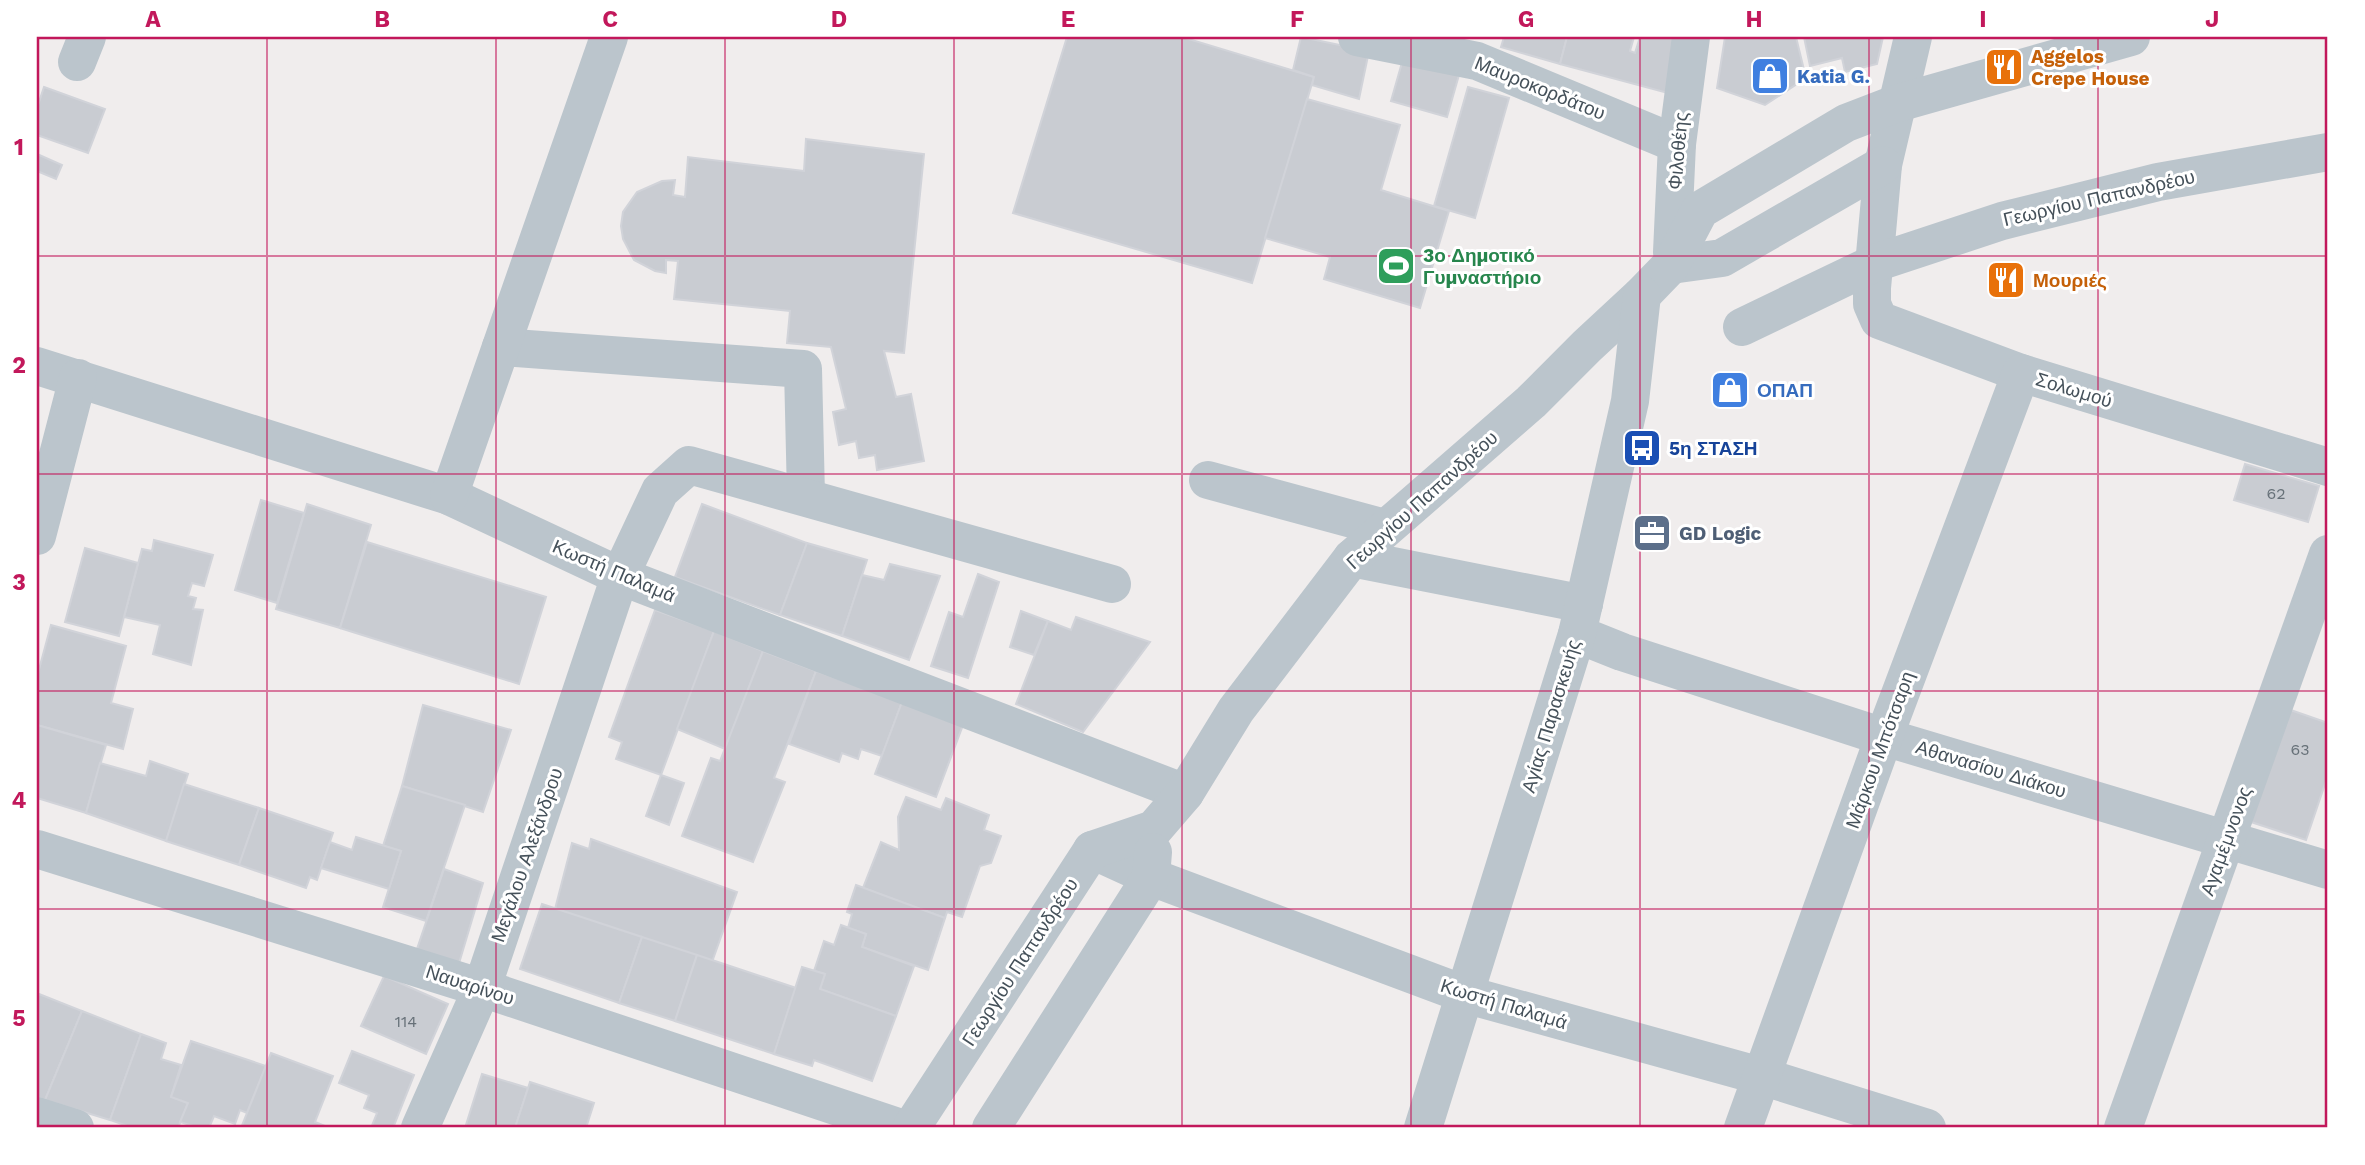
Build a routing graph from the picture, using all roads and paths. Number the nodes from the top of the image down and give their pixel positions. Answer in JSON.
{"nodes":[{"id":1,"x":609,"y":37,"type":"edge"},
{"id":2,"x":1357,"y":37,"type":"edge"},
{"id":3,"x":1691,"y":37,"type":"edge"},
{"id":4,"x":1913,"y":37,"type":"edge"},
{"id":5,"x":2131,"y":37,"type":"edge"},
{"id":6,"x":1480,"y":49,"type":"edge"},
{"id":7,"x":1898,"y":103,"type":"junction"},
{"id":8,"x":1677,"y":144,"type":"junction"},
{"id":9,"x":2328,"y":152,"type":"edge"},
{"id":10,"x":1883,"y":164,"type":"junction"},
{"id":11,"x":1875,"y":263,"type":"junction"},
{"id":12,"x":1671,"y":265,"type":"junction"},
{"id":13,"x":1642,"y":295,"type":"junction"},
{"id":14,"x":1741,"y":327,"type":"dead end"},
{"id":15,"x":501,"y":347,"type":"junction"},
{"id":16,"x":37,"y":366,"type":"edge"},
{"id":17,"x":2021,"y":373,"type":"junction"},
{"id":18,"x":78,"y":377,"type":"junction"},
{"id":19,"x":2328,"y":467,"type":"edge"},
{"id":20,"x":1208,"y":480,"type":"dead end"},
{"id":21,"x":449,"y":495,"type":"junction"},
{"id":22,"x":806,"y":496,"type":"junction"},
{"id":23,"x":1385,"y":528,"type":"junction"},
{"id":24,"x":37,"y":536,"type":"edge"},
{"id":25,"x":2328,"y":554,"type":"edge"},
{"id":26,"x":1352,"y":558,"type":"junction"},
{"id":27,"x":620,"y":576,"type":"junction"},
{"id":28,"x":1112,"y":584,"type":"dead end"},
{"id":29,"x":1580,"y":619,"type":"junction"},
{"id":30,"x":1884,"y":737,"type":"junction"},
{"id":31,"x":1185,"y":793,"type":"junction"},
{"id":32,"x":1154,"y":829,"type":"junction"},
{"id":33,"x":2227,"y":839,"type":"junction"},
{"id":34,"x":37,"y":849,"type":"edge"},
{"id":35,"x":1092,"y":850,"type":"junction"},
{"id":36,"x":2328,"y":870,"type":"edge"},
{"id":37,"x":1151,"y":877,"type":"junction"},
{"id":38,"x":482,"y":988,"type":"junction"},
{"id":39,"x":1464,"y":994,"type":"junction"},
{"id":40,"x":1761,"y":1076,"type":"junction"},
{"id":41,"x":37,"y":1116,"type":"edge"},
{"id":42,"x":75,"y":1128,"type":"edge"},
{"id":43,"x":420,"y":1128,"type":"edge"},
{"id":44,"x":901,"y":1128,"type":"edge"},
{"id":45,"x":911,"y":1128,"type":"edge"},
{"id":46,"x":991,"y":1128,"type":"edge"},
{"id":47,"x":1423,"y":1128,"type":"edge"},
{"id":48,"x":1743,"y":1128,"type":"edge"},
{"id":49,"x":1927,"y":1128,"type":"edge"},
{"id":50,"x":2123,"y":1128,"type":"edge"}],
"edges":[{"from":1,"to":15,"type":"street"},
{"from":2,"to":6,"type":"street","name":"Μαυροκορδάτου"},
{"from":3,"to":8,"type":"street","name":"Φιλοθέης"},
{"from":4,"to":7,"type":"street"},
{"from":5,"to":7,"type":"street","name":"Γεωργίου Παπανδρέου"},
{"from":6,"to":8,"type":"street","name":"Μαυροκορδάτου"},
{"from":7,"to":10,"type":"street"},
{"from":7,"to":12,"type":"street","name":"Γεωργίου Παπανδρέου"},
{"from":8,"to":12,"type":"street","name":"Φιλοθέης"},
{"from":9,"to":11,"type":"street","name":"Γεωργίου Παπανδρέου"},
{"from":10,"to":11,"type":"street"},
{"from":10,"to":12,"type":"street"},
{"from":11,"to":14,"type":"street","name":"Γεωργίου Παπανδρέου"},
{"from":11,"to":17,"type":"street","name":"Σολωμού"},
{"from":12,"to":13,"type":"street","name":"Γεωργίου Παπανδρέου"},
{"from":13,"to":23,"type":"street","name":"Γεωργίου Παπανδρέου"},
{"from":13,"to":29,"type":"street","name":"Αγίας Παρασκευής"},
{"from":15,"to":21,"type":"street"},
{"from":15,"to":22,"type":"street"},
{"from":16,"to":18,"type":"street","name":"Κωστή Παλαμά"},
{"from":17,"to":19,"type":"street","name":"Σολωμού"},
{"from":17,"to":30,"type":"street","name":"Μάρκου Μπότσαρη"},
{"from":18,"to":21,"type":"street","name":"Κωστή Παλαμά"},
{"from":18,"to":24,"type":"street"},
{"from":20,"to":23,"type":"street"},
{"from":21,"to":27,"type":"street","name":"Κωστή Παλαμά"},
{"from":22,"to":27,"type":"street","name":"Μεγάλου Αλεξάνδρου"},
{"from":22,"to":28,"type":"street"},
{"from":23,"to":26,"type":"street","name":"Γεωργίου Παπανδρέου"},
{"from":25,"to":33,"type":"street","name":"Αγαμέμνονος"},
{"from":26,"to":29,"type":"street","name":"Αθανασίου Διάκου"},
{"from":26,"to":31,"type":"street","name":"Γεωργίου Παπανδρέου"},
{"from":27,"to":31,"type":"street","name":"Κωστή Παλαμά"},
{"from":27,"to":38,"type":"street","name":"Μεγάλου Αλεξάνδρου"},
{"from":29,"to":30,"type":"street","name":"Αθανασίου Διάκου"},
{"from":29,"to":39,"type":"street","name":"Αγίας Παρασκευής"},
{"from":30,"to":33,"type":"street","name":"Αθανασίου Διάκου"},
{"from":30,"to":40,"type":"street","name":"Μάρκου Μπότσαρη"},
{"from":31,"to":32,"type":"street","name":"Γεωργίου Παπανδρέου"},
{"from":32,"to":35,"type":"street"},
{"from":32,"to":37,"type":"street"},
{"from":33,"to":36,"type":"street","name":"Αθανασίου Διάκου"},
{"from":33,"to":50,"type":"street","name":"Αγαμέμνονος"},
{"from":34,"to":38,"type":"street","name":"Ναυαρίνου"},
{"from":35,"to":37,"type":"street","name":"Κωστή Παλαμά"},
{"from":35,"to":45,"type":"street","name":"Γεωργίου Παπανδρέου"},
{"from":37,"to":39,"type":"street","name":"Κωστή Παλαμά"},
{"from":37,"to":46,"type":"street"},
{"from":38,"to":43,"type":"street","name":"Μεγάλου Αλεξάνδρου"},
{"from":38,"to":44,"type":"street","name":"Ναυαρίνου"},
{"from":39,"to":40,"type":"street","name":"Κωστή Παλαμά"},
{"from":39,"to":47,"type":"street","name":"Αγίας Παρασκευής"},
{"from":40,"to":48,"type":"street","name":"Μάρκου Μπότσαρη"},
{"from":40,"to":49,"type":"street","name":"Κωστή Παλαμά"},
{"from":41,"to":42,"type":"street"}]}
